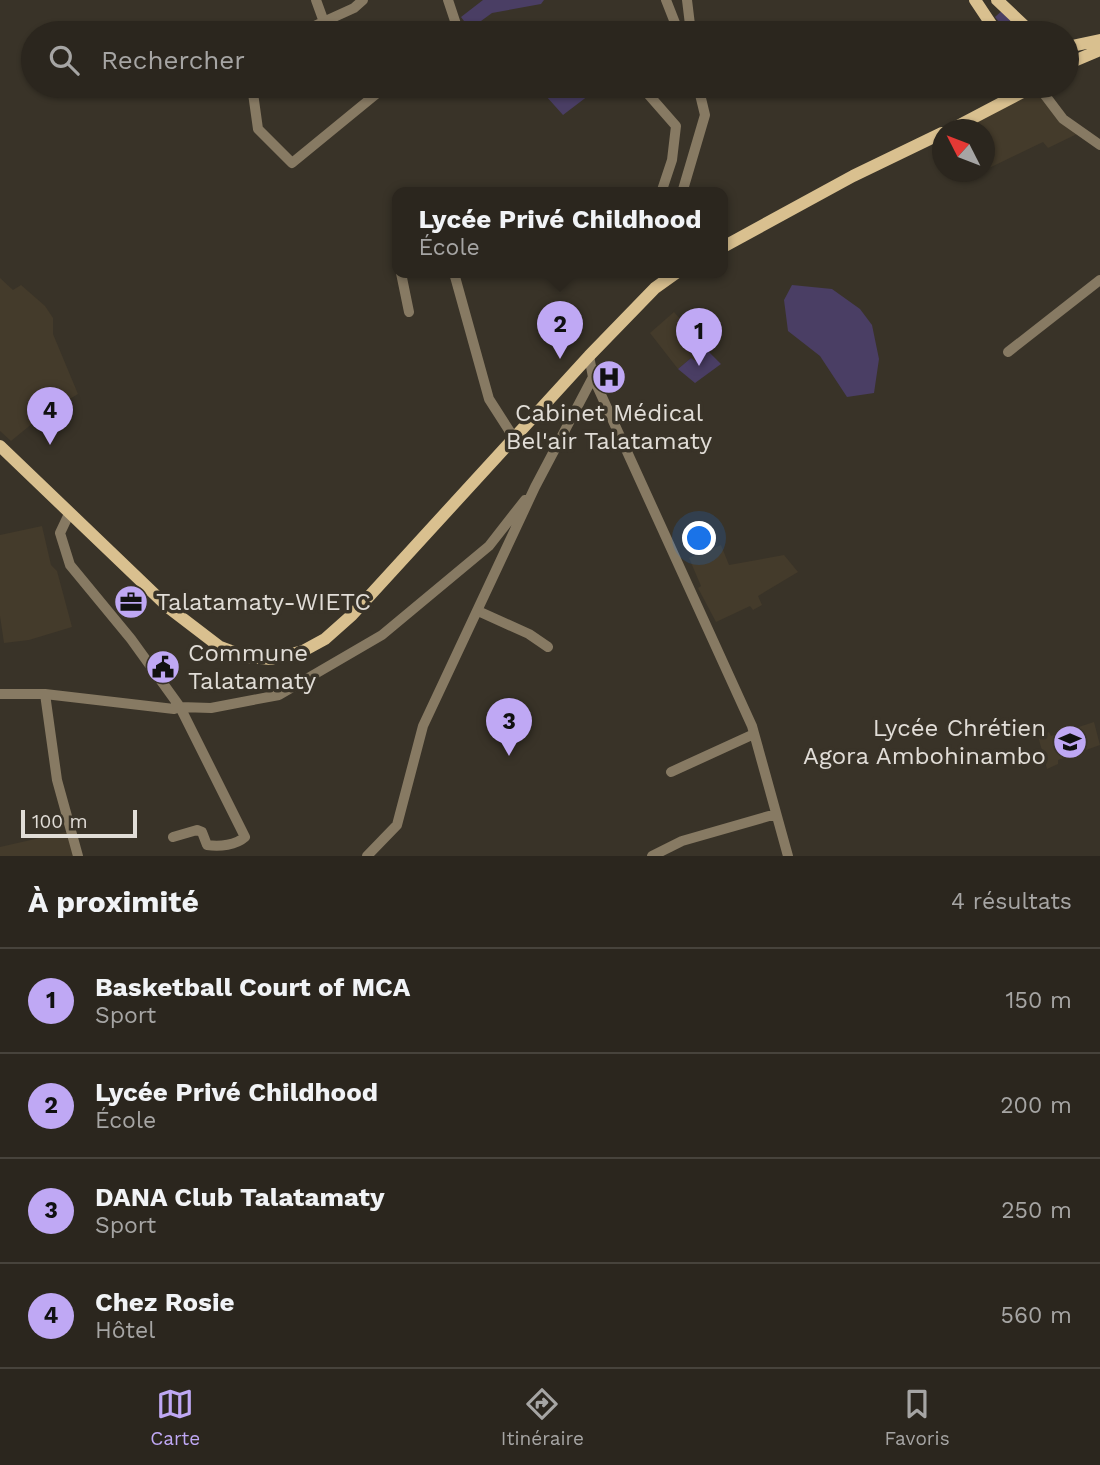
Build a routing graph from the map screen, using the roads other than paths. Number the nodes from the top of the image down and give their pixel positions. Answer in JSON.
{"nodes":[{"id":1,"x":316,"y":0,"type":"edge"},
{"id":2,"x":363,"y":0,"type":"edge"},
{"id":3,"x":448,"y":0,"type":"edge"},
{"id":4,"x":666,"y":0,"type":"edge"},
{"id":5,"x":687,"y":0,"type":"edge"},
{"id":6,"x":975,"y":0,"type":"edge"},
{"id":7,"x":999,"y":2,"type":"edge"},
{"id":8,"x":988,"y":19,"type":"joint"},
{"id":9,"x":324,"y":21,"type":"edge"},
{"id":10,"x":326,"y":21,"type":"edge"},
{"id":11,"x":455,"y":21,"type":"edge"},
{"id":12,"x":674,"y":21,"type":"edge"},
{"id":13,"x":690,"y":21,"type":"edge"},
{"id":14,"x":1019,"y":21,"type":"edge"},
{"id":15,"x":1100,"y":40,"type":"edge"},
{"id":16,"x":1079,"y":46,"type":"edge"},
{"id":17,"x":1100,"y":50,"type":"edge"},
{"id":18,"x":1079,"y":59,"type":"edge"},
{"id":19,"x":254,"y":98,"type":"edge"},
{"id":20,"x":371,"y":98,"type":"edge"},
{"id":21,"x":652,"y":98,"type":"edge"},
{"id":22,"x":701,"y":98,"type":"edge"},
{"id":23,"x":1005,"y":98,"type":"edge"},
{"id":24,"x":1014,"y":98,"type":"edge"},
{"id":25,"x":1046,"y":98,"type":"edge"},
{"id":26,"x":995,"y":108,"type":"junction"},
{"id":27,"x":972,"y":119,"type":"edge"},
{"id":28,"x":932,"y":138,"type":"edge"},
{"id":29,"x":1100,"y":145,"type":"edge"},
{"id":30,"x":663,"y":187,"type":"edge"},
{"id":31,"x":684,"y":187,"type":"edge"},
{"id":32,"x":728,"y":244,"type":"edge"},
{"id":33,"x":402,"y":278,"type":"edge"},
{"id":34,"x":455,"y":278,"type":"edge"},
{"id":35,"x":669,"y":278,"type":"edge"},
{"id":36,"x":1100,"y":280,"type":"edge"},
{"id":37,"x":409,"y":313,"type":"dead end"},
{"id":38,"x":1008,"y":352,"type":"dead end"},
{"id":39,"x":589,"y":356,"type":"junction"},
{"id":40,"x":593,"y":377,"type":"junction"},
{"id":41,"x":514,"y":438,"type":"junction"},
{"id":42,"x":0,"y":446,"type":"edge"},
{"id":43,"x":535,"y":487,"type":"junction"},
{"id":44,"x":69,"y":514,"type":"junction"},
{"id":45,"x":478,"y":611,"type":"junction"},
{"id":46,"x":548,"y":647,"type":"dead end"},
{"id":47,"x":0,"y":694,"type":"edge"},
{"id":48,"x":45,"y":694,"type":"junction"},
{"id":49,"x":180,"y":707,"type":"junction"},
{"id":50,"x":754,"y":734,"type":"junction"},
{"id":51,"x":671,"y":772,"type":"dead end"},
{"id":52,"x":776,"y":814,"type":"junction"},
{"id":53,"x":173,"y":837,"type":"dead end"},
{"id":54,"x":78,"y":856,"type":"edge"},
{"id":55,"x":367,"y":856,"type":"edge"},
{"id":56,"x":652,"y":856,"type":"edge"},
{"id":57,"x":788,"y":856,"type":"edge"}],
"edges":[{"from":1,"to":9,"type":"street"},
{"from":2,"to":10,"type":"street"},
{"from":3,"to":11,"type":"street"},
{"from":4,"to":12,"type":"street"},
{"from":5,"to":13,"type":"street"},
{"from":6,"to":8,"type":"main road"},
{"from":7,"to":8,"type":"main road"},
{"from":7,"to":14,"type":"main road"},
{"from":15,"to":16,"type":"main road"},
{"from":17,"to":18,"type":"main road"},
{"from":19,"to":20,"type":"street"},
{"from":21,"to":30,"type":"street"},
{"from":22,"to":31,"type":"street"},
{"from":23,"to":26,"type":"main road"},
{"from":24,"to":26,"type":"main road"},
{"from":25,"to":29,"type":"street"},
{"from":26,"to":27,"type":"main road"},
{"from":28,"to":32,"type":"main road"},
{"from":33,"to":37,"type":"street"},
{"from":34,"to":41,"type":"street"},
{"from":35,"to":39,"type":"main road"},
{"from":36,"to":38,"type":"street"},
{"from":39,"to":40,"type":"street"},
{"from":39,"to":41,"type":"main road"},
{"from":40,"to":43,"type":"street"},
{"from":40,"to":50,"type":"street"},
{"from":41,"to":44,"type":"main road"},
{"from":42,"to":44,"type":"main road"},
{"from":43,"to":45,"type":"street"},
{"from":43,"to":49,"type":"street"},
{"from":44,"to":49,"type":"street"},
{"from":45,"to":46,"type":"street"},
{"from":45,"to":55,"type":"street"},
{"from":47,"to":48,"type":"street"},
{"from":48,"to":49,"type":"street"},
{"from":48,"to":54,"type":"street"},
{"from":49,"to":53,"type":"street"},
{"from":50,"to":51,"type":"street"},
{"from":50,"to":52,"type":"street"},
{"from":52,"to":56,"type":"street"},
{"from":52,"to":57,"type":"street"}]}
